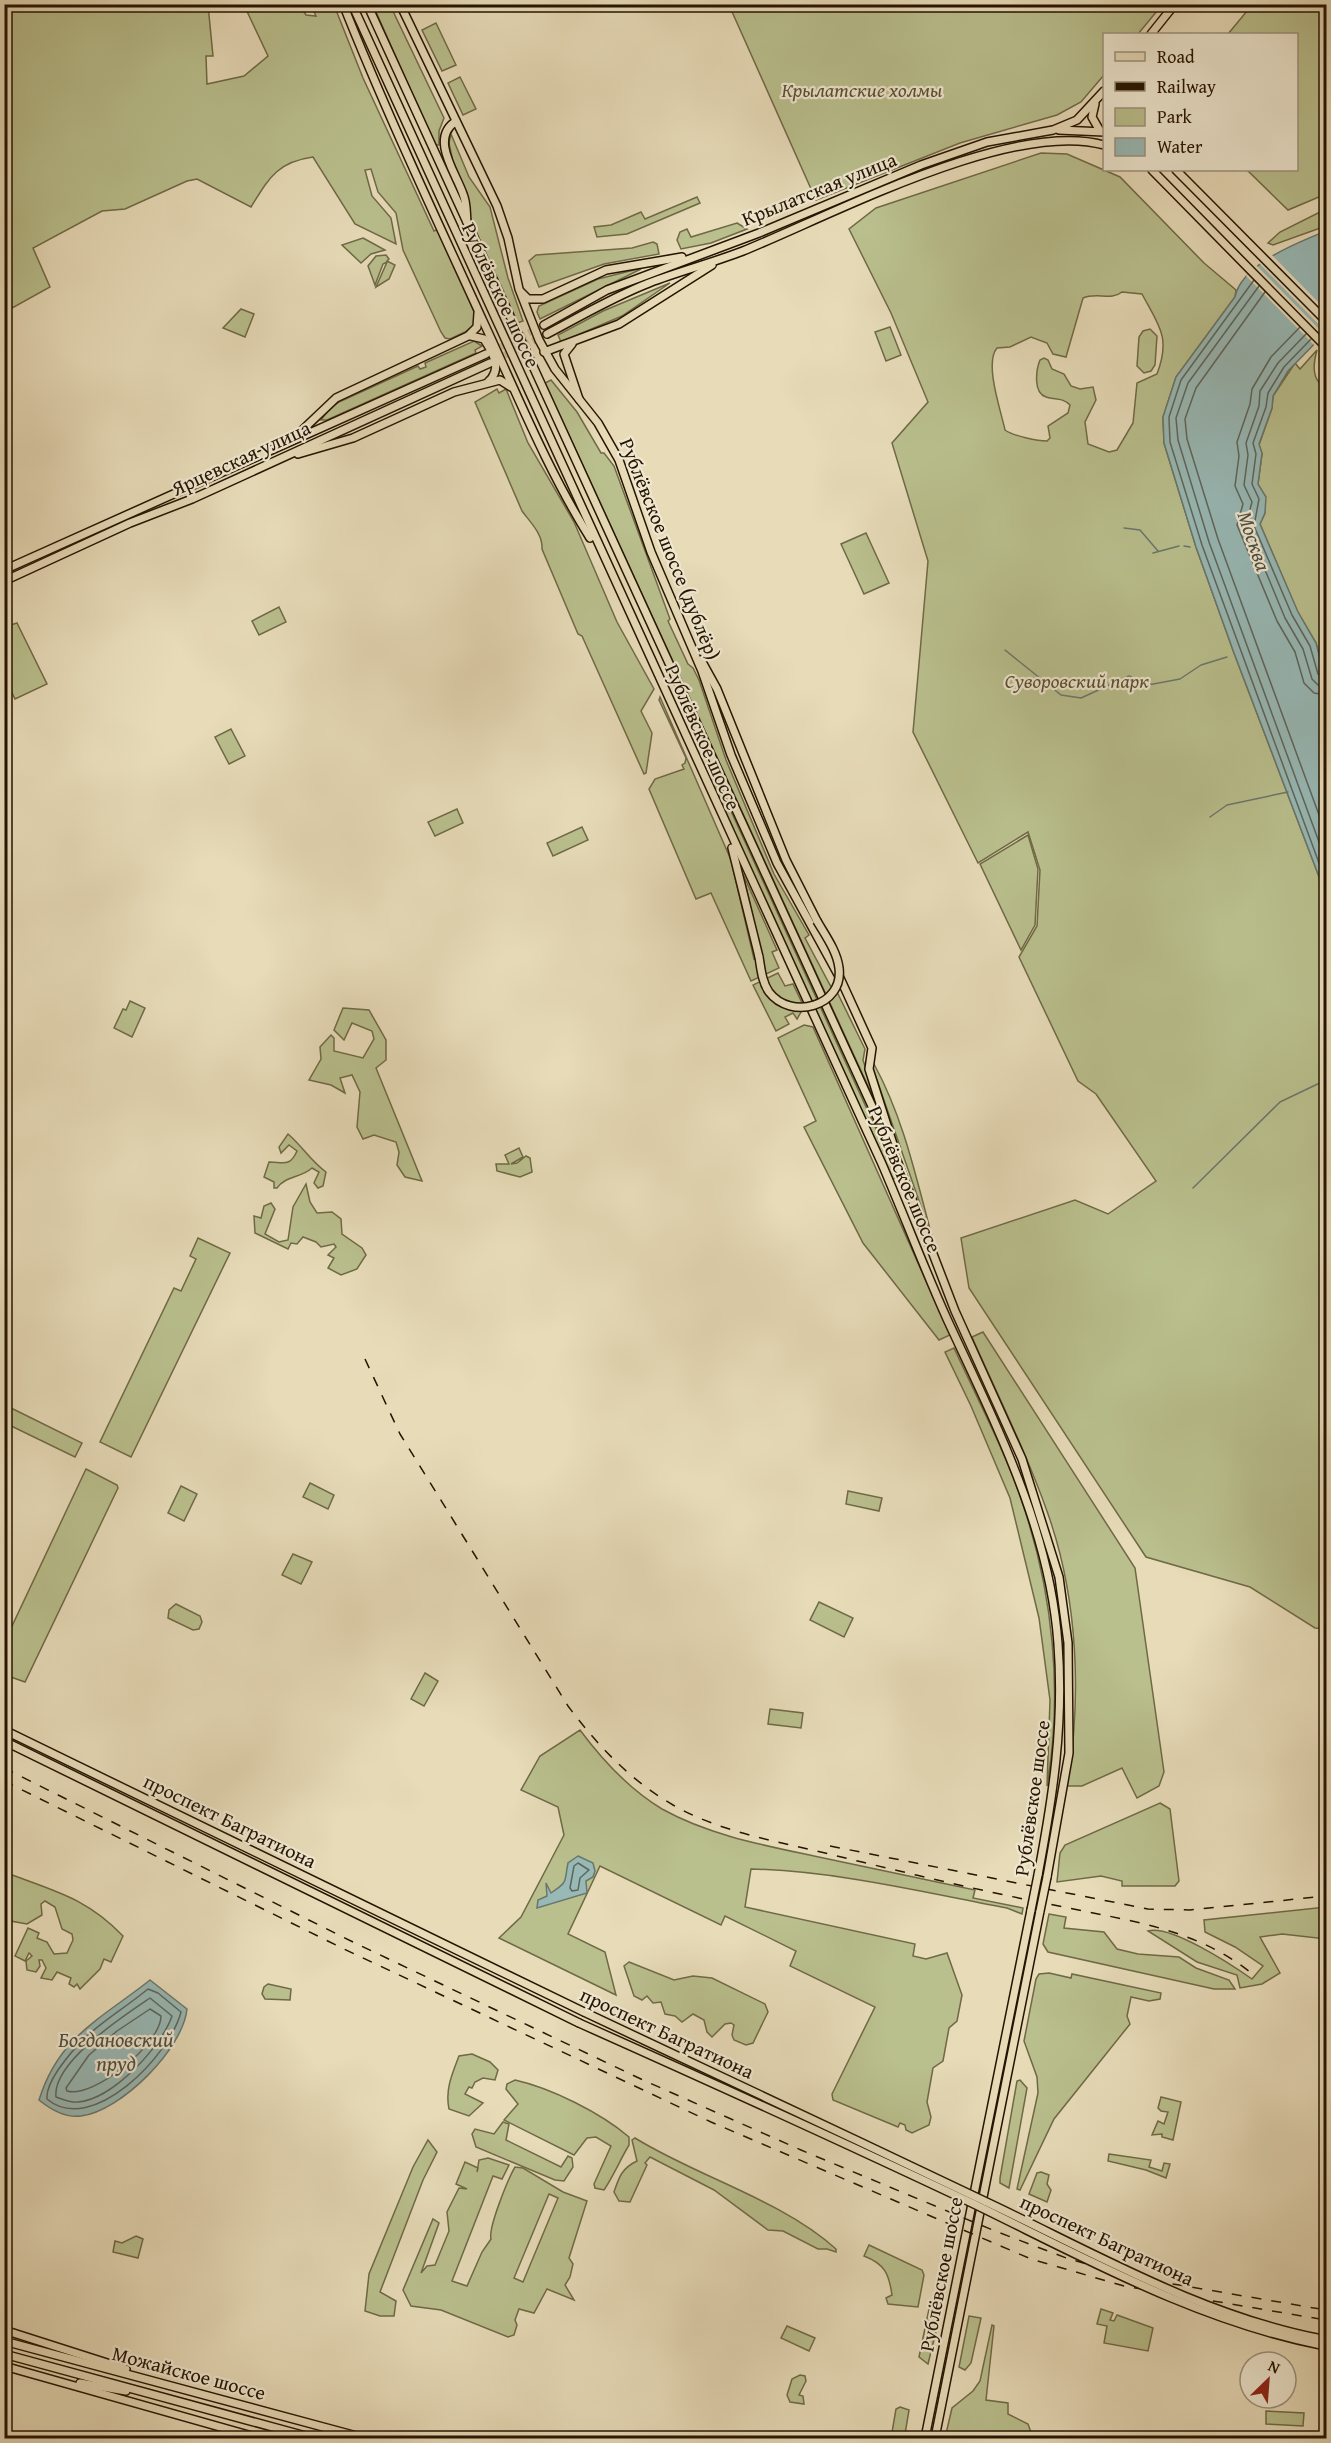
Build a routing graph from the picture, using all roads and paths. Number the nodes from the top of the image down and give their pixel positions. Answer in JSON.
{"nodes":[{"id":1,"x":343,"y":4,"type":"edge"},
{"id":2,"x":352,"y":4,"type":"edge"},
{"id":3,"x":367,"y":4,"type":"edge"},
{"id":4,"x":400,"y":4,"type":"edge"},
{"id":5,"x":1175,"y":4,"type":"edge"},
{"id":6,"x":1152,"y":33,"type":"edge"},
{"id":7,"x":374,"y":56,"type":"junction"},
{"id":8,"x":1103,"y":92,"type":"edge"},
{"id":9,"x":380,"y":98,"type":"junction"},
{"id":10,"x":1096,"y":102,"type":"junction"},
{"id":11,"x":455,"y":122,"type":"junction"},
{"id":12,"x":1053,"y":130,"type":"junction"},
{"id":13,"x":1102,"y":131,"type":"edge"},
{"id":14,"x":1103,"y":145,"type":"edge"},
{"id":15,"x":1153,"y":171,"type":"edge"},
{"id":16,"x":1177,"y":171,"type":"edge"},
{"id":17,"x":468,"y":228,"type":"junction"},
{"id":18,"x":741,"y":252,"type":"junction"},
{"id":19,"x":705,"y":253,"type":"junction"},
{"id":20,"x":519,"y":289,"type":"junction"},
{"id":21,"x":477,"y":308,"type":"junction"},
{"id":22,"x":1326,"y":321,"type":"edge"},
{"id":23,"x":544,"y":325,"type":"tunnel mouth"},
{"id":24,"x":547,"y":334,"type":"tunnel mouth"},
{"id":25,"x":468,"y":336,"type":"junction"},
{"id":26,"x":574,"y":342,"type":"junction"},
{"id":27,"x":1326,"y":346,"type":"edge"},
{"id":28,"x":544,"y":352,"type":"junction"},
{"id":29,"x":486,"y":354,"type":"tunnel mouth"},
{"id":30,"x":490,"y":363,"type":"tunnel mouth"},
{"id":31,"x":487,"y":382,"type":"junction"},
{"id":32,"x":515,"y":391,"type":"junction"},
{"id":33,"x":579,"y":399,"type":"junction"},
{"id":34,"x":279,"y":447,"type":"junction"},
{"id":35,"x":277,"y":460,"type":"junction"},
{"id":36,"x":229,"y":468,"type":"junction"},
{"id":37,"x":234,"y":480,"type":"junction"},
{"id":38,"x":606,"y":563,"type":"junction"},
{"id":39,"x":4,"y":570,"type":"edge"},
{"id":40,"x":4,"y":581,"type":"edge"},
{"id":41,"x":694,"y":652,"type":"junction"},
{"id":42,"x":728,"y":831,"type":"junction"},
{"id":43,"x":898,"y":1163,"type":"junction"},
{"id":44,"x":4,"y":1730,"type":"edge"},
{"id":45,"x":4,"y":1741,"type":"edge"},
{"id":46,"x":4,"y":2330,"type":"edge"},
{"id":47,"x":4,"y":2341,"type":"edge"},
{"id":48,"x":1324,"y":2342,"type":"edge"},
{"id":49,"x":4,"y":2354,"type":"edge"},
{"id":50,"x":4,"y":2366,"type":"edge"},
{"id":51,"x":54,"y":2379,"type":"junction"},
{"id":52,"x":165,"y":2384,"type":"junction"},
{"id":53,"x":160,"y":2396,"type":"junction"},
{"id":54,"x":259,"y":2439,"type":"edge"},
{"id":55,"x":313,"y":2439,"type":"edge"},
{"id":56,"x":364,"y":2439,"type":"edge"},
{"id":57,"x":925,"y":2439,"type":"edge"},
{"id":58,"x":935,"y":2439,"type":"edge"}],
"edges":[{"from":1,"to":9,"type":"main road"},
{"from":2,"to":7,"type":"main road","name":"Рублёвское шоссе"},
{"from":3,"to":17,"type":"main road","name":"Рублёвское шоссе"},
{"from":4,"to":11,"type":"main road","name":"Рублёвское шоссе (дублёр)"},
{"from":5,"to":6,"type":"main road"},
{"from":7,"to":9,"type":"main road"},
{"from":7,"to":38,"type":"main road","name":"Рублёвское шоссе"},
{"from":8,"to":10,"type":"main road","name":"Крылатская улица"},
{"from":9,"to":21,"type":"main road"},
{"from":10,"to":12,"type":"main road","name":"Крылатская улица"},
{"from":10,"to":13,"type":"main road"},
{"from":11,"to":17,"type":"main road"},
{"from":11,"to":20,"type":"main road","name":"Рублёвское шоссе (дублёр)"},
{"from":12,"to":13,"type":"main road"},
{"from":12,"to":19,"type":"main road","name":"Крылатская улица"},
{"from":14,"to":18,"type":"main road","name":"Крылатская улица"},
{"from":15,"to":27,"type":"main road"},
{"from":16,"to":22,"type":"main road"},
{"from":17,"to":43,"type":"main road","name":"Рублёвское шоссе"},
{"from":18,"to":24,"type":"main road","name":"Крылатская улица"},
{"from":18,"to":26,"type":"main road"},
{"from":19,"to":20,"type":"main road"},
{"from":19,"to":23,"type":"main road","name":"Крылатская улица"},
{"from":20,"to":28,"type":"main road","name":"Рублёвское шоссе (дублёр)"},
{"from":21,"to":25,"type":"main road"},
{"from":21,"to":32,"type":"main road"},
{"from":25,"to":31,"type":"main road"},
{"from":25,"to":34,"type":"main road"},
{"from":26,"to":28,"type":"main road"},
{"from":26,"to":33,"type":"main road"},
{"from":28,"to":33,"type":"main road","name":"Рублёвское шоссе (дублёр)"},
{"from":29,"to":34,"type":"main road","name":"Ярцевская улица"},
{"from":30,"to":35,"type":"main road","name":"Ярцевская улица"},
{"from":31,"to":32,"type":"main road"},
{"from":31,"to":35,"type":"main road"},
{"from":32,"to":38,"type":"main road"},
{"from":33,"to":41,"type":"main road","name":"Рублёвское шоссе (дублёр)"},
{"from":34,"to":36,"type":"main road","name":"Ярцевская улица"},
{"from":35,"to":37,"type":"main road","name":"Ярцевская улица"},
{"from":36,"to":37,"type":"main road"},
{"from":36,"to":39,"type":"main road","name":"Ярцевская улица"},
{"from":37,"to":40,"type":"main road","name":"Ярцевская улица"},
{"from":38,"to":42,"type":"main road","name":"Рублёвское шоссе"},
{"from":41,"to":42,"type":"main road","bridge":true},
{"from":41,"to":43,"type":"main road","name":"Рублёвское шоссе (дублёр)"},
{"from":42,"to":57,"type":"main road","name":"Рублёвское шоссе","bridge":true},
{"from":43,"to":58,"type":"main road","name":"Рублёвское шоссе","bridge":true},
{"from":44,"to":48,"type":"main road","name":"проспект Багратиона","bridge":true},
{"from":45,"to":48,"type":"main road","name":"проспект Багратиона","bridge":true},
{"from":46,"to":52,"type":"main road"},
{"from":47,"to":52,"type":"main road","name":"Можайское шоссе"},
{"from":49,"to":53,"type":"main road","name":"Можайское шоссе"},
{"from":50,"to":51,"type":"main road"},
{"from":51,"to":53,"type":"main road"},
{"from":51,"to":54,"type":"main road"},
{"from":52,"to":56,"type":"main road","name":"Можайское шоссе"},
{"from":53,"to":55,"type":"main road","name":"Можайское шоссе"}]}
